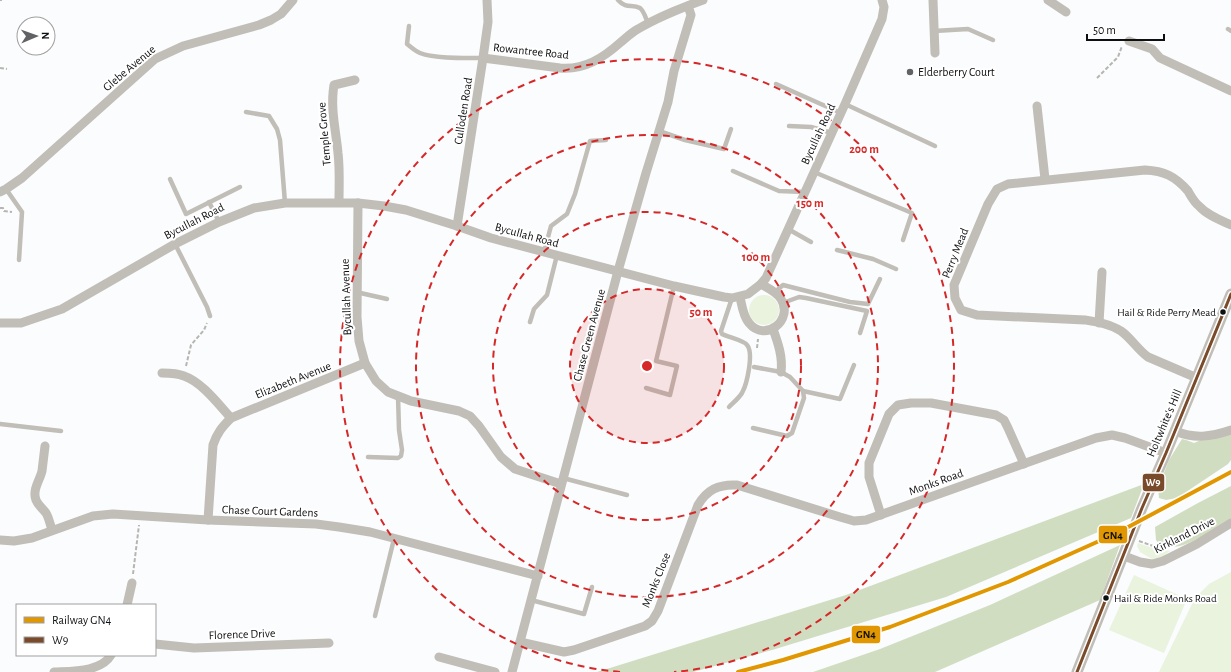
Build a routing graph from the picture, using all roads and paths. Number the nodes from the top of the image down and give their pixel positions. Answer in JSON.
{"nodes":[{"id":1,"x":293,"y":0,"type":"edge"},
{"id":2,"x":487,"y":0,"type":"edge"},
{"id":3,"x":618,"y":0,"type":"edge"},
{"id":4,"x":703,"y":0,"type":"edge"},
{"id":5,"x":882,"y":0,"type":"edge"},
{"id":6,"x":933,"y":0,"type":"edge"},
{"id":7,"x":1048,"y":0,"type":"edge"},
{"id":8,"x":688,"y":6,"type":"junction"},
{"id":9,"x":1066,"y":12,"type":"dead end"},
{"id":10,"x":648,"y":23,"type":"junction"},
{"id":11,"x":409,"y":26,"type":"dead end"},
{"id":12,"x":934,"y":31,"type":"junction"},
{"id":13,"x":993,"y":40,"type":"dead end"},
{"id":14,"x":1129,"y":41,"type":"joint"},
{"id":15,"x":935,"y":53,"type":"dead end"},
{"id":16,"x":483,"y":58,"type":"junction"},
{"id":17,"x":0,"y":68,"type":"edge"},
{"id":18,"x":7,"y":69,"type":"dead end"},
{"id":19,"x":1097,"y":78,"type":"dead end"},
{"id":20,"x":356,"y":80,"type":"dead end"},
{"id":21,"x":776,"y":84,"type":"dead end"},
{"id":22,"x":1231,"y":91,"type":"edge"},
{"id":23,"x":845,"y":104,"type":"junction"},
{"id":24,"x":1037,"y":106,"type":"dead end"},
{"id":25,"x":246,"y":112,"type":"dead end"},
{"id":26,"x":841,"y":113,"type":"junction"},
{"id":27,"x":789,"y":126,"type":"dead end"},
{"id":28,"x":731,"y":129,"type":"dead end"},
{"id":29,"x":659,"y":131,"type":"junction"},
{"id":30,"x":832,"y":133,"type":"junction"},
{"id":31,"x":606,"y":140,"type":"dead end"},
{"id":32,"x":936,"y":146,"type":"dead end"},
{"id":33,"x":732,"y":171,"type":"dead end"},
{"id":34,"x":814,"y":172,"type":"junction"},
{"id":35,"x":170,"y":179,"type":"dead end"},
{"id":36,"x":1046,"y":179,"type":"junction"},
{"id":37,"x":240,"y":187,"type":"dead end"},
{"id":38,"x":3,"y":190,"type":"edge"},
{"id":39,"x":805,"y":192,"type":"junction"},
{"id":40,"x":209,"y":202,"type":"junction"},
{"id":41,"x":339,"y":202,"type":"junction"},
{"id":42,"x":286,"y":203,"type":"junction"},
{"id":43,"x":358,"y":203,"type":"junction"},
{"id":44,"x":0,"y":208,"type":"edge"},
{"id":45,"x":22,"y":212,"type":"junction"},
{"id":46,"x":218,"y":222,"type":"junction"},
{"id":47,"x":1231,"y":225,"type":"edge"},
{"id":48,"x":457,"y":226,"type":"junction"},
{"id":49,"x":788,"y":229,"type":"junction"},
{"id":50,"x":903,"y":240,"type":"dead end"},
{"id":51,"x":811,"y":242,"type":"dead end"},
{"id":52,"x":175,"y":244,"type":"junction"},
{"id":53,"x":837,"y":250,"type":"dead end"},
{"id":54,"x":544,"y":252,"type":"junction"},
{"id":55,"x":557,"y":255,"type":"junction"},
{"id":56,"x":19,"y":260,"type":"dead end"},
{"id":57,"x":896,"y":269,"type":"dead end"},
{"id":58,"x":618,"y":271,"type":"junction"},
{"id":59,"x":1102,"y":272,"type":"dead end"},
{"id":60,"x":880,"y":279,"type":"dead end"},
{"id":61,"x":761,"y":284,"type":"junction"},
{"id":62,"x":674,"y":286,"type":"junction"},
{"id":63,"x":356,"y":292,"type":"junction"},
{"id":64,"x":775,"y":292,"type":"junction"},
{"id":65,"x":1231,"y":294,"type":"edge"},
{"id":66,"x":736,"y":297,"type":"junction"},
{"id":67,"x":387,"y":299,"type":"dead end"},
{"id":68,"x":783,"y":303,"type":"junction"},
{"id":69,"x":210,"y":316,"type":"joint"},
{"id":70,"x":530,"y":322,"type":"dead end"},
{"id":71,"x":1099,"y":322,"type":"junction"},
{"id":72,"x":0,"y":323,"type":"edge"},
{"id":73,"x":773,"y":329,"type":"junction"},
{"id":74,"x":860,"y":333,"type":"dead end"},
{"id":75,"x":365,"y":363,"type":"junction"},
{"id":76,"x":854,"y":365,"type":"dead end"},
{"id":77,"x":754,"y":367,"type":"dead end"},
{"id":78,"x":782,"y":372,"type":"junction"},
{"id":79,"x":162,"y":373,"type":"dead end"},
{"id":80,"x":184,"y":376,"type":"junction"},
{"id":81,"x":1197,"y":378,"type":"junction"},
{"id":82,"x":646,"y":388,"type":"dead end"},
{"id":83,"x":803,"y":391,"type":"junction"},
{"id":84,"x":398,"y":396,"type":"junction"},
{"id":85,"x":729,"y":407,"type":"dead end"},
{"id":86,"x":231,"y":418,"type":"junction"},
{"id":87,"x":0,"y":424,"type":"edge"},
{"id":88,"x":754,"y":428,"type":"dead end"},
{"id":89,"x":1231,"y":430,"type":"edge"},
{"id":90,"x":61,"y":431,"type":"dead end"},
{"id":91,"x":1175,"y":431,"type":"junction"},
{"id":92,"x":45,"y":446,"type":"dead end"},
{"id":93,"x":1166,"y":453,"type":"junction"},
{"id":94,"x":368,"y":457,"type":"dead end"},
{"id":95,"x":1024,"y":464,"type":"junction"},
{"id":96,"x":562,"y":481,"type":"junction"},
{"id":97,"x":713,"y":489,"type":"joint"},
{"id":98,"x":627,"y":495,"type":"dead end"},
{"id":99,"x":881,"y":515,"type":"junction"},
{"id":100,"x":140,"y":516,"type":"junction"},
{"id":101,"x":208,"y":520,"type":"junction"},
{"id":102,"x":1231,"y":523,"type":"edge"},
{"id":103,"x":52,"y":530,"type":"junction"},
{"id":104,"x":1130,"y":538,"type":"junction"},
{"id":105,"x":394,"y":539,"type":"junction"},
{"id":106,"x":0,"y":540,"type":"edge"},
{"id":107,"x":1185,"y":550,"type":"junction"},
{"id":108,"x":1124,"y":556,"type":"junction"},
{"id":109,"x":538,"y":576,"type":"junction"},
{"id":110,"x":132,"y":583,"type":"joint"},
{"id":111,"x":592,"y":587,"type":"dead end"},
{"id":112,"x":531,"y":600,"type":"junction"},
{"id":113,"x":127,"y":604,"type":"edge"},
{"id":114,"x":375,"y":616,"type":"dead end"},
{"id":115,"x":329,"y":642,"type":"dead end"},
{"id":116,"x":520,"y":642,"type":"junction"},
{"id":117,"x":156,"y":644,"type":"edge"},
{"id":118,"x":110,"y":656,"type":"edge"},
{"id":119,"x":439,"y":657,"type":"dead end"},
{"id":120,"x":54,"y":672,"type":"edge"},
{"id":121,"x":495,"y":672,"type":"edge"},
{"id":122,"x":512,"y":672,"type":"edge"},
{"id":123,"x":1077,"y":672,"type":"edge"}],
"edges":[{"from":1,"to":38,"type":"street","name":"Glebe Avenue"},
{"from":2,"to":16,"type":"street","name":"Culloden Road"},
{"from":3,"to":10,"type":"lane"},
{"from":4,"to":8,"type":"street","name":"Rowantree Road"},
{"from":5,"to":23,"type":"street","name":"Bycullah Road"},
{"from":6,"to":12,"type":"street"},
{"from":7,"to":9,"type":"street"},
{"from":8,"to":10,"type":"street","name":"Rowantree Road"},
{"from":8,"to":29,"type":"street","name":"Chase Green Avenue"},
{"from":10,"to":16,"type":"street","name":"Rowantree Road"},
{"from":11,"to":16,"type":"lane"},
{"from":12,"to":13,"type":"lane"},
{"from":12,"to":15,"type":"street"},
{"from":14,"to":19,"type":"path"},
{"from":14,"to":22,"type":"street"},
{"from":16,"to":48,"type":"street","name":"Culloden Road"},
{"from":17,"to":18,"type":"path"},
{"from":20,"to":41,"type":"street","name":"Temple Grove"},
{"from":21,"to":26,"type":"lane"},
{"from":23,"to":26,"type":"street","name":"Bycullah Road"},
{"from":23,"to":32,"type":"lane"},
{"from":24,"to":36,"type":"street"},
{"from":25,"to":42,"type":"lane"},
{"from":26,"to":30,"type":"street","name":"Bycullah Road"},
{"from":27,"to":30,"type":"lane"},
{"from":28,"to":29,"type":"lane"},
{"from":29,"to":58,"type":"street","name":"Chase Green Avenue"},
{"from":30,"to":34,"type":"street","name":"Bycullah Road"},
{"from":31,"to":54,"type":"lane"},
{"from":33,"to":39,"type":"lane"},
{"from":34,"to":39,"type":"street","name":"Bycullah Road"},
{"from":34,"to":50,"type":"lane"},
{"from":35,"to":40,"type":"lane"},
{"from":36,"to":47,"type":"street","name":"Perry Mead"},
{"from":36,"to":71,"type":"street","name":"Perry Mead"},
{"from":37,"to":40,"type":"lane"},
{"from":38,"to":45,"type":"lane"},
{"from":39,"to":49,"type":"street","name":"Bycullah Road"},
{"from":40,"to":46,"type":"lane"},
{"from":41,"to":42,"type":"street","name":"Bycullah Road"},
{"from":41,"to":43,"type":"street","name":"Bycullah Road"},
{"from":42,"to":46,"type":"street","name":"Bycullah Road"},
{"from":43,"to":48,"type":"street","name":"Bycullah Road"},
{"from":43,"to":63,"type":"street","name":"Bycullah Avenue"},
{"from":44,"to":45,"type":"path"},
{"from":45,"to":56,"type":"lane"},
{"from":46,"to":52,"type":"street","name":"Bycullah Road"},
{"from":48,"to":54,"type":"street","name":"Bycullah Road"},
{"from":49,"to":51,"type":"lane"},
{"from":49,"to":61,"type":"street","name":"Bycullah Road"},
{"from":52,"to":69,"type":"lane"},
{"from":52,"to":72,"type":"street","name":"Bycullah Road"},
{"from":53,"to":57,"type":"lane"},
{"from":54,"to":55,"type":"street","name":"Bycullah Road"},
{"from":55,"to":58,"type":"street","name":"Bycullah Road"},
{"from":55,"to":70,"type":"lane"},
{"from":58,"to":62,"type":"street","name":"Bycullah Road"},
{"from":58,"to":96,"type":"street","name":"Chase Green Avenue"},
{"from":59,"to":71,"type":"street"},
{"from":60,"to":64,"type":"lane"},
{"from":61,"to":64,"type":"street"},
{"from":61,"to":66,"type":"street","name":"Bycullah Road"},
{"from":62,"to":66,"type":"street","name":"Bycullah Road"},
{"from":62,"to":82,"type":"lane"},
{"from":63,"to":67,"type":"lane"},
{"from":63,"to":75,"type":"street","name":"Bycullah Avenue"},
{"from":64,"to":68,"type":"street"},
{"from":65,"to":81,"type":"street","name":"Holtwhite's Hill"},
{"from":66,"to":73,"type":"street"},
{"from":66,"to":85,"type":"lane"},
{"from":68,"to":73,"type":"street"},
{"from":68,"to":74,"type":"lane"},
{"from":69,"to":80,"type":"path"},
{"from":71,"to":81,"type":"street","name":"Perry Mead"},
{"from":73,"to":78,"type":"street"},
{"from":75,"to":84,"type":"street","name":"Bycullah Avenue"},
{"from":75,"to":86,"type":"street","name":"Elizabeth Avenue"},
{"from":76,"to":83,"type":"lane"},
{"from":77,"to":78,"type":"lane"},
{"from":78,"to":83,"type":"lane"},
{"from":79,"to":80,"type":"street"},
{"from":80,"to":86,"type":"street"},
{"from":81,"to":91,"type":"street","name":"Holtwhite's Hill"},
{"from":83,"to":88,"type":"lane"},
{"from":84,"to":94,"type":"lane"},
{"from":84,"to":96,"type":"street","name":"Bycullah Avenue"},
{"from":86,"to":101,"type":"street","name":"Elizabeth Avenue"},
{"from":87,"to":90,"type":"lane"},
{"from":89,"to":91,"type":"street"},
{"from":91,"to":93,"type":"street","name":"Holtwhite's Hill"},
{"from":92,"to":103,"type":"street"},
{"from":93,"to":95,"type":"street","name":"Monks Road"},
{"from":93,"to":104,"type":"street","name":"Holtwhite's Hill"},
{"from":95,"to":99,"type":"street","name":"Monks Road"},
{"from":95,"to":99,"type":"street"},
{"from":96,"to":98,"type":"lane"},
{"from":96,"to":109,"type":"street","name":"Chase Green Avenue"},
{"from":97,"to":99,"type":"street","name":"Monks Road"},
{"from":97,"to":116,"type":"street","name":"Monks Close"},
{"from":100,"to":101,"type":"street","name":"Chase Court Gardens"},
{"from":100,"to":103,"type":"street","name":"Chase Court Gardens"},
{"from":100,"to":110,"type":"path"},
{"from":101,"to":105,"type":"street","name":"Chase Court Gardens"},
{"from":102,"to":107,"type":"street","name":"Kirkland Drive"},
{"from":103,"to":106,"type":"street","name":"Chase Court Gardens"},
{"from":104,"to":107,"type":"path"},
{"from":104,"to":108,"type":"street","name":"Holtwhite's Hill"},
{"from":105,"to":109,"type":"street","name":"Chase Court Gardens"},
{"from":105,"to":114,"type":"lane"},
{"from":107,"to":108,"type":"street","name":"Kirkland Drive"},
{"from":108,"to":123,"type":"street","name":"Holtwhite's Hill"},
{"from":109,"to":112,"type":"street","name":"Chase Green Avenue"},
{"from":110,"to":113,"type":"street"},
{"from":111,"to":112,"type":"lane"},
{"from":112,"to":116,"type":"street","name":"Chase Green Avenue"},
{"from":115,"to":117,"type":"street","name":"Florence Drive"},
{"from":116,"to":122,"type":"street","name":"Chase Green Avenue"},
{"from":118,"to":120,"type":"street"},
{"from":119,"to":121,"type":"street"}]}
